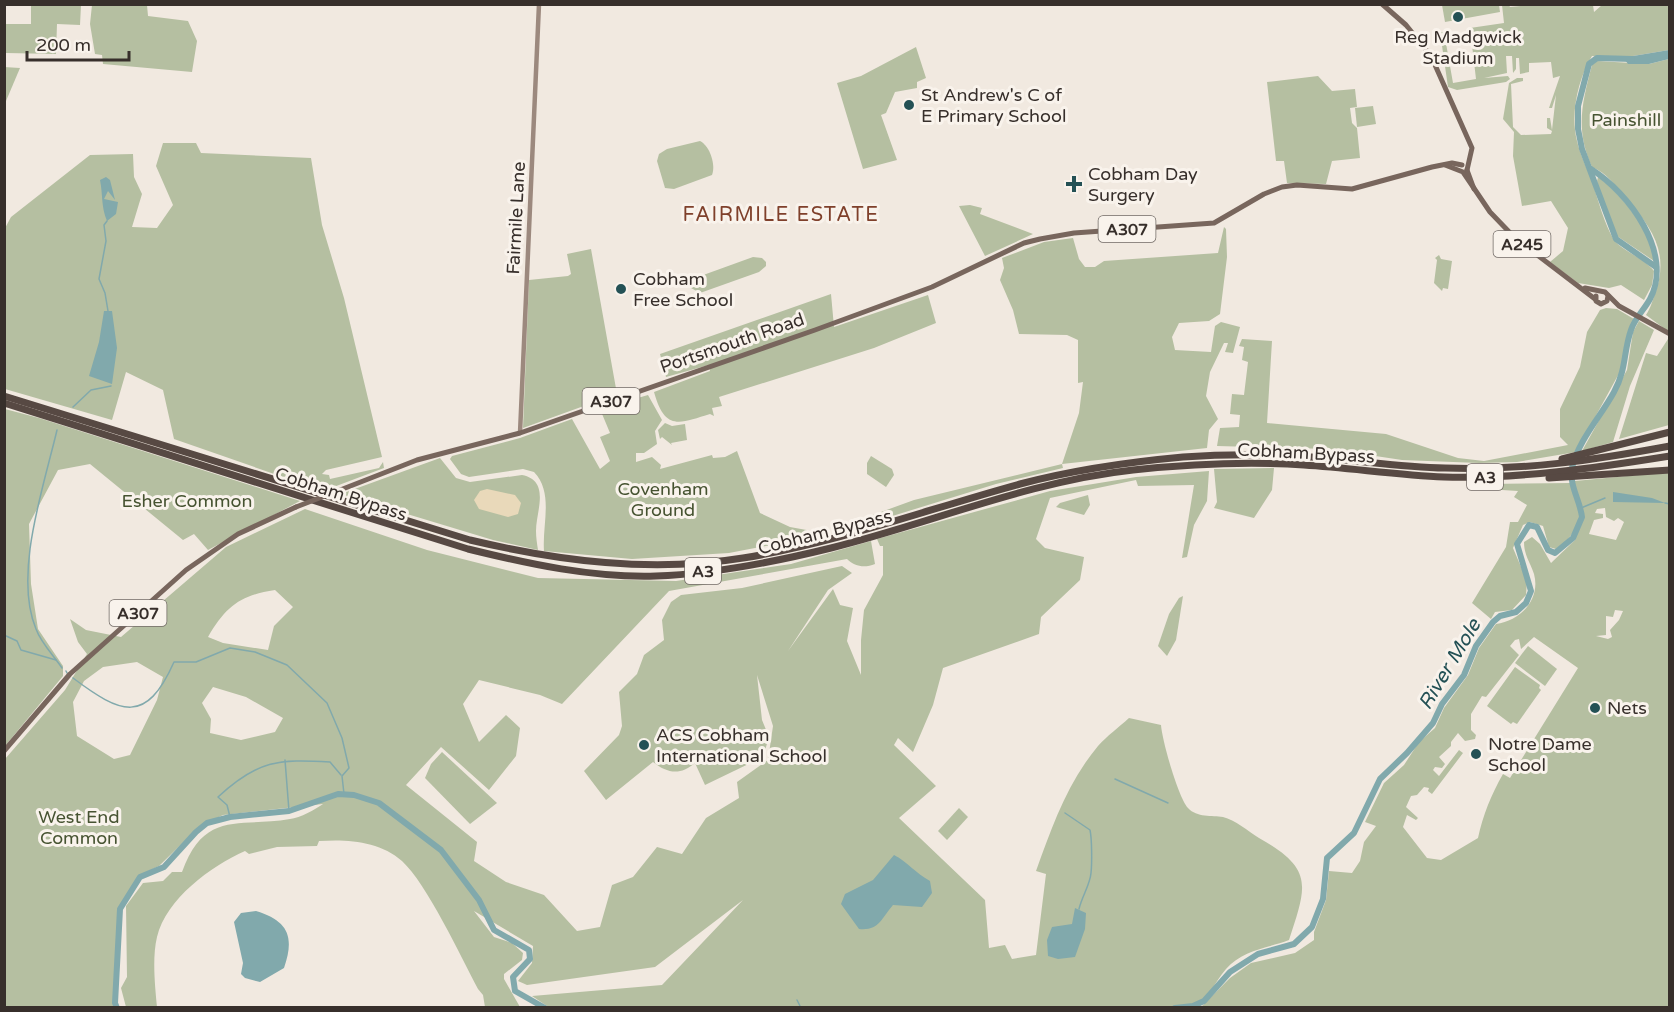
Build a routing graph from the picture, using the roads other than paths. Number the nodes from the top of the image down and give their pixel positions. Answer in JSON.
{"nodes":[{"id":1,"x":539,"y":4,"type":"edge"},
{"id":2,"x":1382,"y":4,"type":"edge"},
{"id":3,"x":1464,"y":168,"type":"junction"},
{"id":4,"x":1580,"y":286,"type":"junction"},
{"id":5,"x":1599,"y":292,"type":"junction"},
{"id":6,"x":1608,"y":296,"type":"junction"},
{"id":7,"x":1595,"y":299,"type":"junction"},
{"id":8,"x":1604,"y":303,"type":"junction"},
{"id":9,"x":1619,"y":306,"type":"junction"},
{"id":10,"x":1670,"y":334,"type":"edge"},
{"id":11,"x":4,"y":396,"type":"edge"},
{"id":12,"x":4,"y":403,"type":"edge"},
{"id":13,"x":1670,"y":432,"type":"edge"},
{"id":14,"x":520,"y":433,"type":"junction"},
{"id":15,"x":1670,"y":446,"type":"edge"},
{"id":16,"x":1670,"y":456,"type":"edge"},
{"id":17,"x":1556,"y":462,"type":"junction"},
{"id":18,"x":1670,"y":470,"type":"edge"},
{"id":19,"x":1589,"y":473,"type":"junction"},
{"id":20,"x":4,"y":751,"type":"edge"}],
"edges":[{"from":1,"to":14,"type":"street","name":"Fairmile Lane"},
{"from":2,"to":3,"type":"main road"},
{"from":3,"to":4,"type":"main road","number":"A245"},
{"from":3,"to":14,"type":"main road","name":"Portsmouth Road","number":"A307"},
{"from":4,"to":5,"type":"main road"},
{"from":4,"to":7,"type":"main road"},
{"from":5,"to":6,"type":"main road"},
{"from":5,"to":7,"type":"main road"},
{"from":6,"to":8,"type":"main road"},
{"from":6,"to":9,"type":"main road"},
{"from":7,"to":8,"type":"main road"},
{"from":8,"to":9,"type":"main road"},
{"from":9,"to":10,"type":"main road"},
{"from":11,"to":17,"type":"highway","name":"Cobham Bypass","number":"A3"},
{"from":12,"to":19,"type":"highway","name":"Cobham Bypass","number":"A3"},
{"from":13,"to":17,"type":"highway"},
{"from":14,"to":20,"type":"main road","name":"Portsmouth Road","number":"A307","bridge":true},
{"from":15,"to":17,"type":"highway","name":"Cobham Bypass","number":"A3"},
{"from":16,"to":19,"type":"highway","name":"Cobham Bypass","number":"A3"},
{"from":18,"to":19,"type":"highway"}]}
